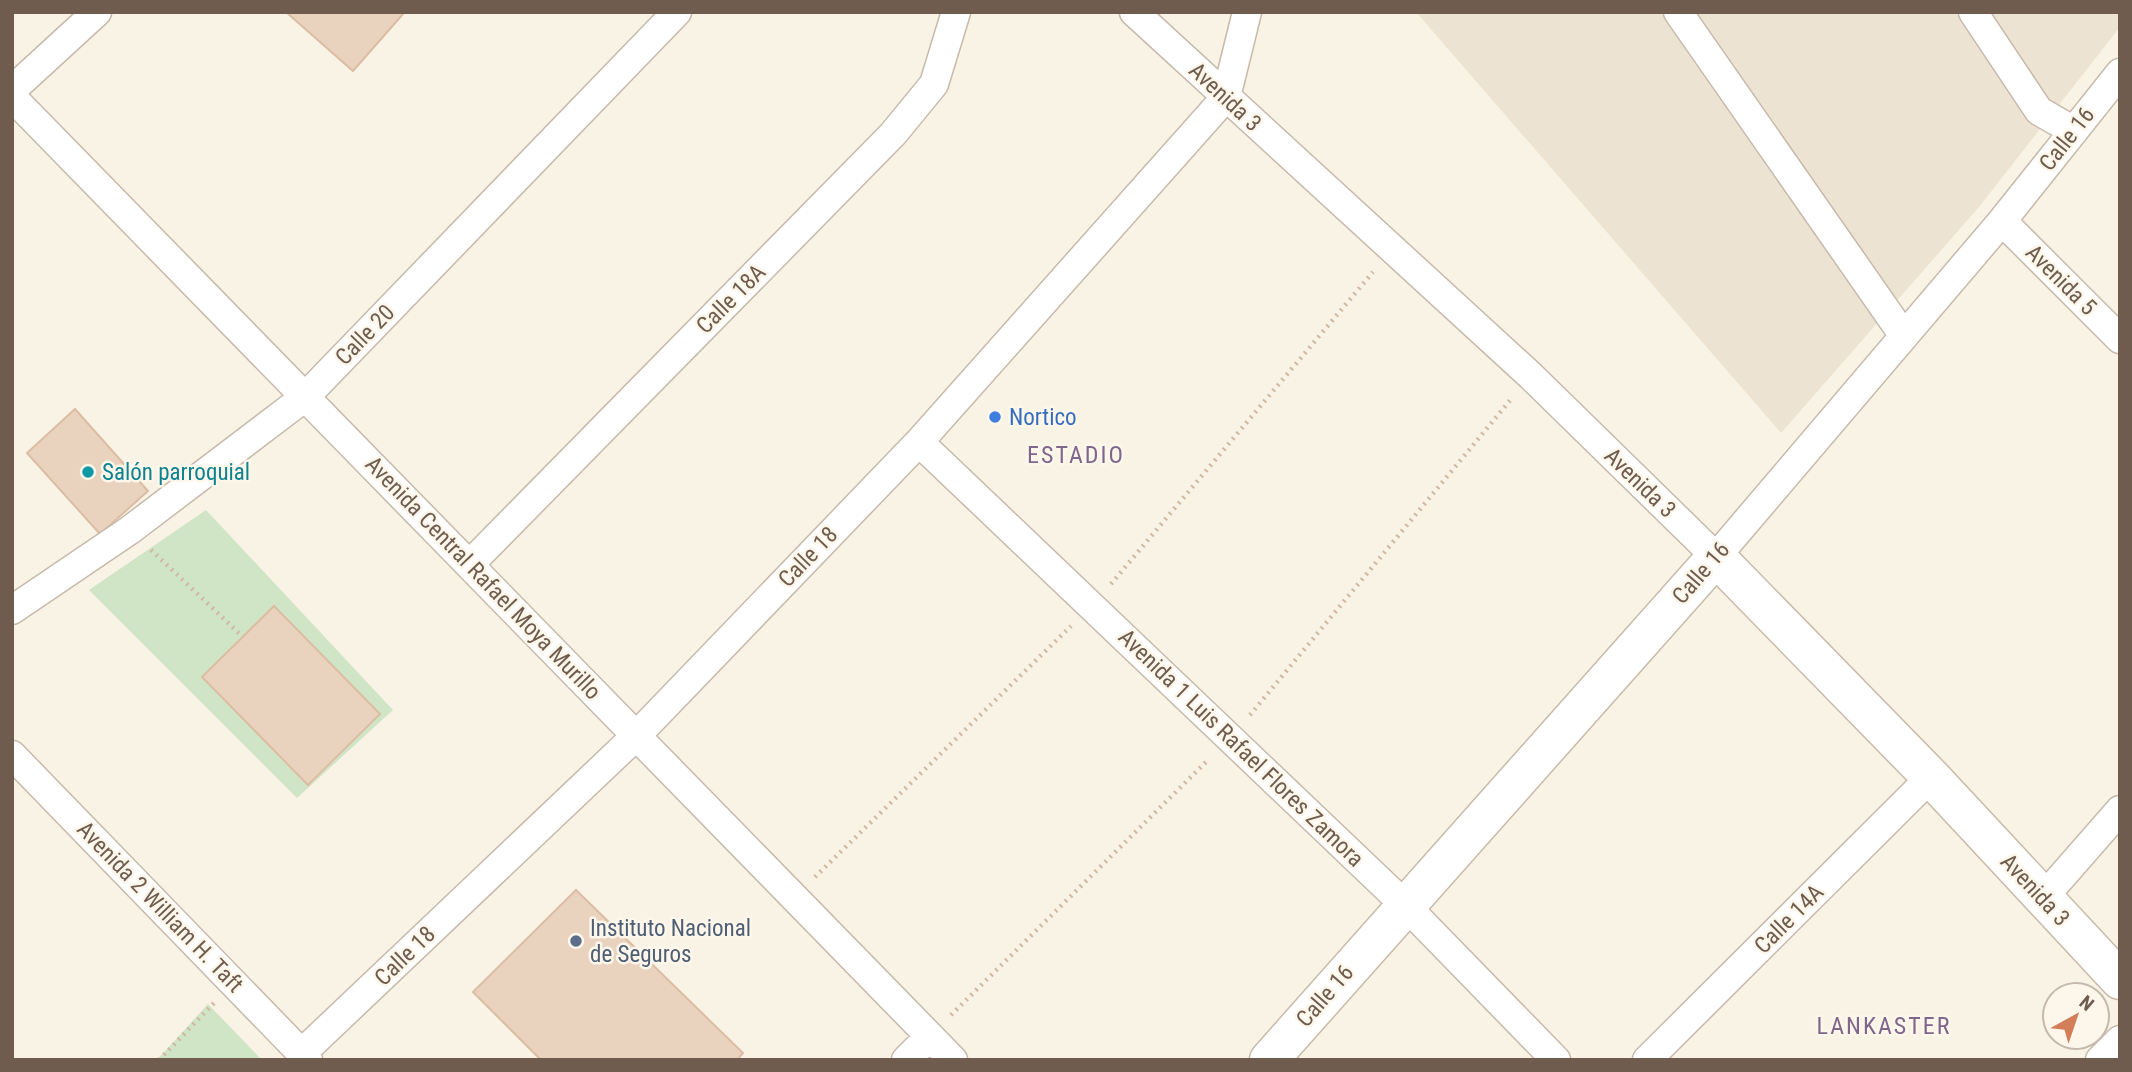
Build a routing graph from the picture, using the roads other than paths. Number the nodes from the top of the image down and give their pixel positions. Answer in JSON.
{"nodes":[{"id":1,"x":97,"y":12,"type":"edge"},
{"id":2,"x":677,"y":12,"type":"edge"},
{"id":3,"x":956,"y":12,"type":"edge"},
{"id":4,"x":1134,"y":12,"type":"edge"},
{"id":5,"x":1247,"y":12,"type":"edge"},
{"id":6,"x":1678,"y":12,"type":"edge"},
{"id":7,"x":1973,"y":12,"type":"edge"},
{"id":8,"x":2120,"y":73,"type":"edge"},
{"id":9,"x":12,"y":90,"type":"edge"},
{"id":10,"x":12,"y":97,"type":"edge"},
{"id":11,"x":1226,"y":97,"type":"junction"},
{"id":12,"x":2074,"y":131,"type":"junction"},
{"id":13,"x":2002,"y":221,"type":"junction"},
{"id":14,"x":1904,"y":336,"type":"junction"},
{"id":15,"x":2120,"y":339,"type":"edge"},
{"id":16,"x":305,"y":397,"type":"junction"},
{"id":17,"x":919,"y":442,"type":"junction"},
{"id":18,"x":1716,"y":557,"type":"junction"},
{"id":19,"x":470,"y":564,"type":"junction"},
{"id":20,"x":12,"y":610,"type":"edge"},
{"id":21,"x":637,"y":735,"type":"junction"},
{"id":22,"x":12,"y":755,"type":"edge"},
{"id":23,"x":1931,"y":777,"type":"junction"},
{"id":24,"x":2120,"y":810,"type":"edge"},
{"id":25,"x":2043,"y":898,"type":"junction"},
{"id":26,"x":1405,"y":905,"type":"junction"},
{"id":27,"x":2120,"y":981,"type":"edge"},
{"id":28,"x":929,"y":1037,"type":"junction"},
{"id":29,"x":2120,"y":1040,"type":"edge"},
{"id":30,"x":305,"y":1057,"type":"edge"},
{"id":31,"x":906,"y":1060,"type":"edge"},
{"id":32,"x":953,"y":1060,"type":"edge"},
{"id":33,"x":1269,"y":1060,"type":"edge"},
{"id":34,"x":1556,"y":1060,"type":"edge"},
{"id":35,"x":1647,"y":1060,"type":"edge"},
{"id":36,"x":2100,"y":1060,"type":"edge"}],
"edges":[{"from":1,"to":9,"type":"street"},
{"from":2,"to":16,"type":"street","name":"Calle 20"},
{"from":3,"to":19,"type":"street","name":"Calle 18A"},
{"from":4,"to":11,"type":"street","name":"Avenida 3"},
{"from":5,"to":11,"type":"street","name":"Calle 18"},
{"from":6,"to":14,"type":"street"},
{"from":7,"to":12,"type":"street"},
{"from":8,"to":12,"type":"street","name":"Calle 16"},
{"from":10,"to":16,"type":"street","name":"Avenida Central Rafael Moya Murillo"},
{"from":11,"to":17,"type":"street","name":"Calle 18"},
{"from":11,"to":18,"type":"street","name":"Avenida 3"},
{"from":12,"to":13,"type":"street","name":"Calle 16"},
{"from":13,"to":14,"type":"street","name":"Calle 16"},
{"from":13,"to":15,"type":"street","name":"Avenida 5"},
{"from":14,"to":18,"type":"street","name":"Calle 16"},
{"from":16,"to":19,"type":"street","name":"Avenida Central Rafael Moya Murillo"},
{"from":16,"to":20,"type":"street","name":"Calle 20"},
{"from":17,"to":21,"type":"street","name":"Calle 18"},
{"from":17,"to":26,"type":"street","name":"Avenida 1 Luis Rafael Flores Zamora"},
{"from":18,"to":23,"type":"street","name":"Avenida 3"},
{"from":18,"to":26,"type":"street","name":"Calle 16"},
{"from":19,"to":21,"type":"street","name":"Avenida Central Rafael Moya Murillo"},
{"from":21,"to":28,"type":"street","name":"Avenida Central Rafael Moya Murillo"},
{"from":21,"to":30,"type":"street","name":"Calle 18"},
{"from":22,"to":30,"type":"street","name":"Avenida 2 William H. Taft"},
{"from":23,"to":25,"type":"street","name":"Avenida 3"},
{"from":23,"to":35,"type":"street","name":"Calle 14A"},
{"from":24,"to":25,"type":"street"},
{"from":25,"to":27,"type":"street","name":"Avenida 3"},
{"from":26,"to":33,"type":"street","name":"Calle 16"},
{"from":26,"to":34,"type":"street","name":"Avenida 1 Luis Rafael Flores Zamora"},
{"from":28,"to":31,"type":"street"},
{"from":28,"to":32,"type":"street","name":"Avenida Central Rafael Moya Murillo"},
{"from":29,"to":36,"type":"street"}]}
